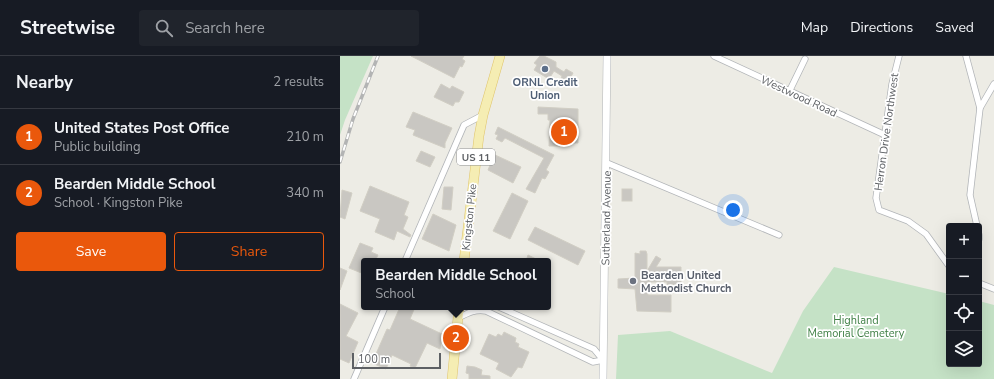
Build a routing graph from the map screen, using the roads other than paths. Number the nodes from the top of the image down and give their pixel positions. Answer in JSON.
{"nodes":[{"id":1,"x":500,"y":56,"type":"edge"},
{"id":2,"x":607,"y":56,"type":"edge"},
{"id":3,"x":714,"y":56,"type":"edge"},
{"id":4,"x":899,"y":56,"type":"edge"},
{"id":5,"x":966,"y":56,"type":"edge"},
{"id":6,"x":805,"y":59,"type":"dead end"},
{"id":7,"x":994,"y":84,"type":"edge"},
{"id":8,"x":789,"y":92,"type":"junction"},
{"id":9,"x":980,"y":108,"type":"junction"},
{"id":10,"x":483,"y":115,"type":"junction"},
{"id":11,"x":885,"y":135,"type":"junction"},
{"id":12,"x":607,"y":163,"type":"junction"},
{"id":13,"x":976,"y":223,"type":"edge"},
{"id":14,"x":779,"y":235,"type":"dead end"},
{"id":15,"x":406,"y":258,"type":"edge"},
{"id":16,"x":464,"y":258,"type":"edge"},
{"id":17,"x":946,"y":262,"type":"edge"},
{"id":18,"x":982,"y":284,"type":"edge"},
{"id":19,"x":994,"y":289,"type":"edge"},
{"id":20,"x":384,"y":310,"type":"edge"},
{"id":21,"x":459,"y":310,"type":"edge"},
{"id":22,"x":506,"y":310,"type":"edge"},
{"id":23,"x":458,"y":318,"type":"junction"},
{"id":24,"x":603,"y":360,"type":"junction"},
{"id":25,"x":354,"y":379,"type":"edge"},
{"id":26,"x":452,"y":379,"type":"edge"},
{"id":27,"x":603,"y":379,"type":"edge"}],
"edges":[{"from":1,"to":10,"type":"main road","name":"Kingston Pike","number":"US 11"},
{"from":2,"to":12,"type":"street","name":"Sutherland Avenue"},
{"from":3,"to":8,"type":"street","name":"Westwood Road"},
{"from":4,"to":11,"type":"street","name":"Herron Drive Northwest"},
{"from":5,"to":9,"type":"street"},
{"from":6,"to":8,"type":"street"},
{"from":7,"to":9,"type":"street"},
{"from":8,"to":11,"type":"street","name":"Westwood Road"},
{"from":9,"to":13,"type":"street"},
{"from":10,"to":15,"type":"street"},
{"from":10,"to":16,"type":"main road","name":"Kingston Pike","number":"US 11"},
{"from":11,"to":17,"type":"street","name":"Herron Drive Northwest"},
{"from":12,"to":14,"type":"street"},
{"from":12,"to":24,"type":"street","name":"Sutherland Avenue"},
{"from":18,"to":19,"type":"street"},
{"from":20,"to":25,"type":"street"},
{"from":21,"to":23,"type":"main road"},
{"from":22,"to":24,"type":"street"},
{"from":23,"to":24,"type":"street"},
{"from":23,"to":26,"type":"main road"},
{"from":24,"to":27,"type":"street","name":"Sutherland Avenue"}]}
